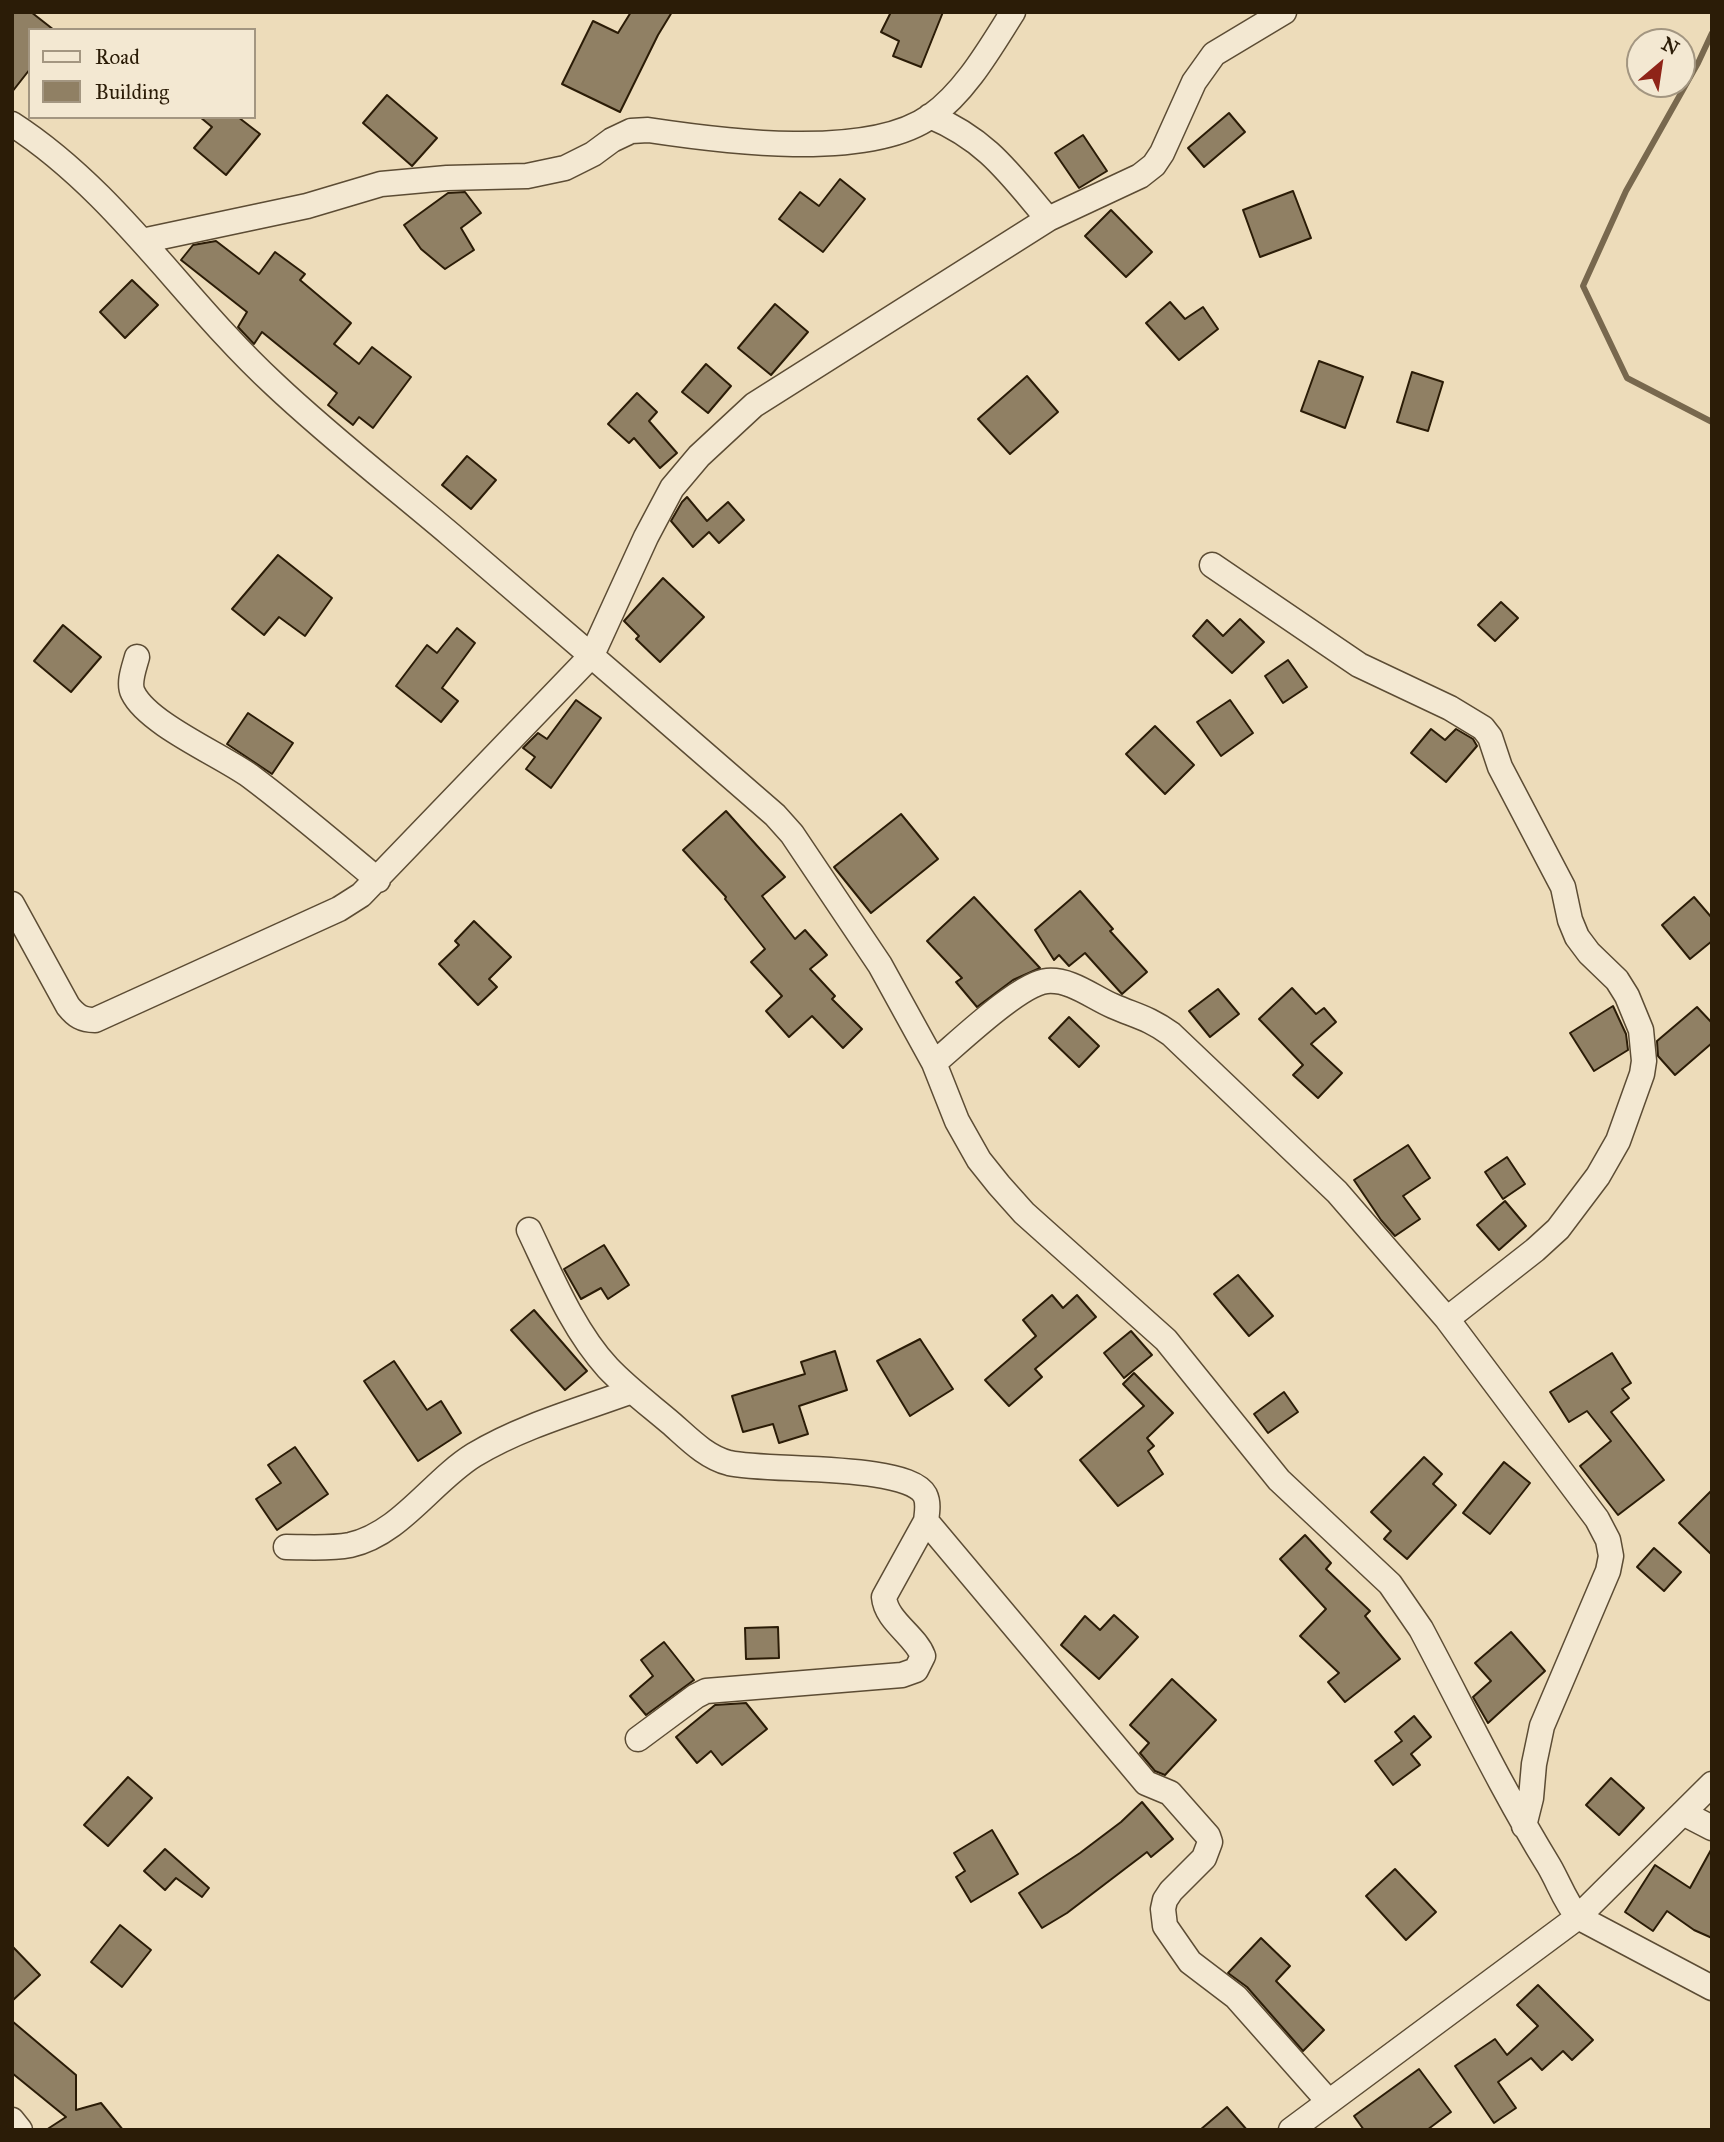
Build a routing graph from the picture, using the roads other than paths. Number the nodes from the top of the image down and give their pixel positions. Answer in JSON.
{"nodes":[{"id":1,"x":1013,"y":12,"type":"edge"},
{"id":2,"x":1284,"y":12,"type":"edge"},
{"id":3,"x":930,"y":116,"type":"junction"},
{"id":4,"x":18,"y":134,"type":"edge"},
{"id":5,"x":1048,"y":219,"type":"junction"},
{"id":6,"x":142,"y":242,"type":"junction"},
{"id":7,"x":1212,"y":565,"type":"dead end"},
{"id":8,"x":592,"y":655,"type":"junction"},
{"id":9,"x":137,"y":657,"type":"dead end"},
{"id":10,"x":378,"y":880,"type":"junction"},
{"id":11,"x":12,"y":904,"type":"edge"},
{"id":12,"x":934,"y":1063,"type":"junction"},
{"id":13,"x":529,"y":1230,"type":"dead end"},
{"id":14,"x":1447,"y":1319,"type":"junction"},
{"id":15,"x":632,"y":1391,"type":"junction"},
{"id":16,"x":926,"y":1521,"type":"junction"},
{"id":17,"x":286,"y":1547,"type":"dead end"},
{"id":18,"x":638,"y":1739,"type":"dead end"},
{"id":19,"x":1712,"y":1784,"type":"edge"},
{"id":20,"x":1683,"y":1813,"type":"junction"},
{"id":21,"x":1524,"y":1826,"type":"junction"},
{"id":22,"x":1712,"y":1828,"type":"edge"},
{"id":23,"x":1578,"y":1917,"type":"junction"},
{"id":24,"x":1712,"y":1988,"type":"edge"},
{"id":25,"x":1329,"y":2102,"type":"junction"},
{"id":26,"x":12,"y":2120,"type":"edge"},
{"id":27,"x":20,"y":2130,"type":"edge"},
{"id":28,"x":1291,"y":2130,"type":"edge"}],
"edges":[{"from":1,"to":3,"type":"street"},
{"from":2,"to":5,"type":"street"},
{"from":3,"to":5,"type":"street"},
{"from":3,"to":6,"type":"street"},
{"from":4,"to":6,"type":"street"},
{"from":5,"to":8,"type":"street"},
{"from":6,"to":8,"type":"street"},
{"from":7,"to":14,"type":"street"},
{"from":8,"to":10,"type":"street"},
{"from":8,"to":12,"type":"street"},
{"from":9,"to":10,"type":"street"},
{"from":10,"to":11,"type":"street"},
{"from":12,"to":14,"type":"street"},
{"from":12,"to":21,"type":"street"},
{"from":13,"to":15,"type":"street"},
{"from":14,"to":21,"type":"street"},
{"from":15,"to":16,"type":"street"},
{"from":15,"to":17,"type":"street"},
{"from":16,"to":18,"type":"street"},
{"from":16,"to":25,"type":"street"},
{"from":19,"to":20,"type":"street"},
{"from":20,"to":22,"type":"street"},
{"from":20,"to":23,"type":"street"},
{"from":21,"to":23,"type":"street"},
{"from":23,"to":24,"type":"street"},
{"from":23,"to":25,"type":"street"},
{"from":25,"to":28,"type":"street"},
{"from":26,"to":27,"type":"street"}]}
